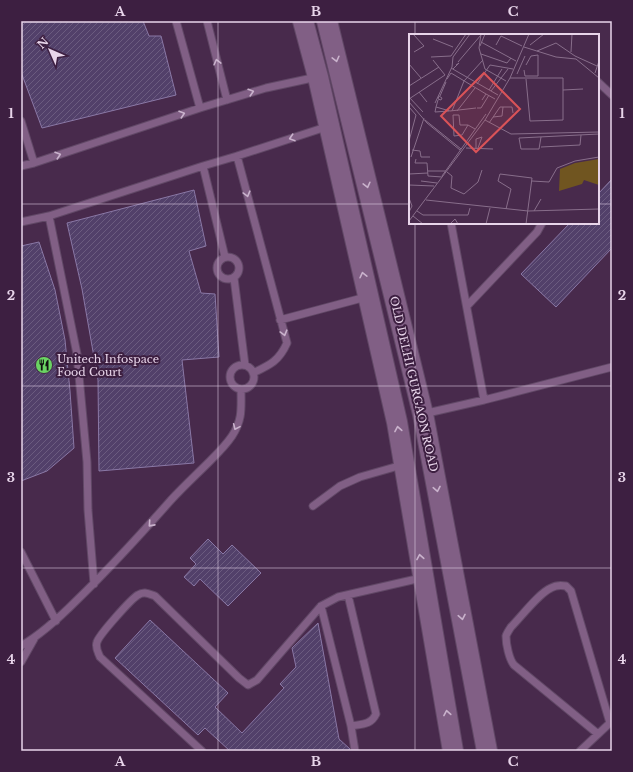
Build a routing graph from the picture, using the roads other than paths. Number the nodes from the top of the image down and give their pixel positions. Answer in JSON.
{"nodes":[{"id":1,"x":176,"y":21,"type":"edge"},
{"id":2,"x":207,"y":21,"type":"edge"},
{"id":3,"x":303,"y":21,"type":"edge"},
{"id":4,"x":327,"y":21,"type":"edge"},
{"id":5,"x":318,"y":77,"type":"junction"},
{"id":6,"x":599,"y":83,"type":"edge"},
{"id":7,"x":612,"y":95,"type":"edge"},
{"id":8,"x":227,"y":100,"type":"junction"},
{"id":9,"x":200,"y":108,"type":"junction"},
{"id":10,"x":21,"y":121,"type":"edge"},
{"id":11,"x":329,"y":126,"type":"junction"},
{"id":12,"x":237,"y":156,"type":"junction"},
{"id":13,"x":34,"y":163,"type":"junction"},
{"id":14,"x":21,"y":166,"type":"edge"},
{"id":15,"x":203,"y":166,"type":"junction"},
{"id":16,"x":49,"y":216,"type":"junction"},
{"id":17,"x":21,"y":222,"type":"edge"},
{"id":18,"x":451,"y":224,"type":"edge"},
{"id":19,"x":541,"y":224,"type":"edge"},
{"id":20,"x":224,"y":257,"type":"junction"},
{"id":21,"x":234,"y":278,"type":"junction"},
{"id":22,"x":369,"y":296,"type":"junction"},
{"id":23,"x":467,"y":306,"type":"junction"},
{"id":24,"x":280,"y":320,"type":"junction"},
{"id":25,"x":246,"y":365,"type":"junction"},
{"id":26,"x":612,"y":367,"type":"edge"},
{"id":27,"x":253,"y":373,"type":"junction"},
{"id":28,"x":241,"y":389,"type":"junction"},
{"id":29,"x":484,"y":400,"type":"junction"},
{"id":30,"x":423,"y":414,"type":"junction"},
{"id":31,"x":404,"y":464,"type":"junction"},
{"id":32,"x":313,"y":506,"type":"dead end"},
{"id":33,"x":21,"y":552,"type":"edge"},
{"id":34,"x":424,"y":577,"type":"junction"},
{"id":35,"x":94,"y":584,"type":"junction"},
{"id":36,"x":348,"y":595,"type":"junction"},
{"id":37,"x":321,"y":606,"type":"junction"},
{"id":38,"x":56,"y":620,"type":"junction"},
{"id":39,"x":34,"y":638,"type":"junction"},
{"id":40,"x":21,"y":646,"type":"edge"},
{"id":41,"x":21,"y":662,"type":"edge"},
{"id":42,"x":611,"y":722,"type":"edge"},
{"id":43,"x":351,"y":726,"type":"junction"},
{"id":44,"x":598,"y":734,"type":"junction"},
{"id":45,"x":202,"y":751,"type":"edge"},
{"id":46,"x":356,"y":751,"type":"edge"},
{"id":47,"x":453,"y":751,"type":"edge"},
{"id":48,"x":487,"y":751,"type":"edge"},
{"id":49,"x":580,"y":751,"type":"edge"}],
"edges":[{"from":1,"to":9,"type":"lane"},
{"from":8,"to":2,"type":"lane","one_way":true},
{"from":3,"to":5,"type":"main road"},
{"from":4,"to":30,"type":"main road","name":"OLD DELHI GURGAON ROAD","one_way":true},
{"from":8,"to":5,"type":"lane","one_way":true},
{"from":5,"to":11,"type":"main road"},
{"from":6,"to":7,"type":"lane"},
{"from":8,"to":9,"type":"lane"},
{"from":13,"to":9,"type":"lane","one_way":true},
{"from":10,"to":13,"type":"lane"},
{"from":11,"to":12,"type":"lane","one_way":true},
{"from":22,"to":11,"type":"main road","one_way":true},
{"from":12,"to":15,"type":"lane"},
{"from":12,"to":24,"type":"lane","one_way":true},
{"from":13,"to":14,"type":"lane"},
{"from":15,"to":16,"type":"lane"},
{"from":15,"to":20,"type":"lane"},
{"from":16,"to":17,"type":"lane"},
{"from":16,"to":35,"type":"lane"},
{"from":18,"to":23,"type":"lane"},
{"from":19,"to":23,"type":"lane"},
{"from":20,"to":21,"type":"lane"},
{"from":20,"to":21,"type":"lane"},
{"from":21,"to":25,"type":"lane"},
{"from":22,"to":24,"type":"lane"},
{"from":31,"to":22,"type":"main road","one_way":true},
{"from":23,"to":29,"type":"lane"},
{"from":24,"to":27,"type":"lane","one_way":true},
{"from":25,"to":27,"type":"lane"},
{"from":25,"to":28,"type":"lane"},
{"from":26,"to":29,"type":"lane"},
{"from":27,"to":28,"type":"lane"},
{"from":28,"to":35,"type":"lane","one_way":true},
{"from":29,"to":30,"type":"lane"},
{"from":30,"to":48,"type":"main road","name":"OLD DELHI GURGAON ROAD","one_way":true},
{"from":31,"to":32,"type":"lane"},
{"from":34,"to":31,"type":"main road","one_way":true},
{"from":33,"to":38,"type":"lane"},
{"from":34,"to":36,"type":"lane"},
{"from":47,"to":34,"type":"main road","one_way":true},
{"from":35,"to":38,"type":"lane"},
{"from":36,"to":37,"type":"lane"},
{"from":36,"to":43,"type":"lane"},
{"from":37,"to":43,"type":"lane"},
{"from":37,"to":45,"type":"lane"},
{"from":38,"to":39,"type":"lane"},
{"from":39,"to":40,"type":"lane"},
{"from":39,"to":41,"type":"lane"},
{"from":42,"to":44,"type":"lane"},
{"from":42,"to":44,"type":"lane"},
{"from":43,"to":46,"type":"lane"},
{"from":44,"to":49,"type":"lane"}]}
